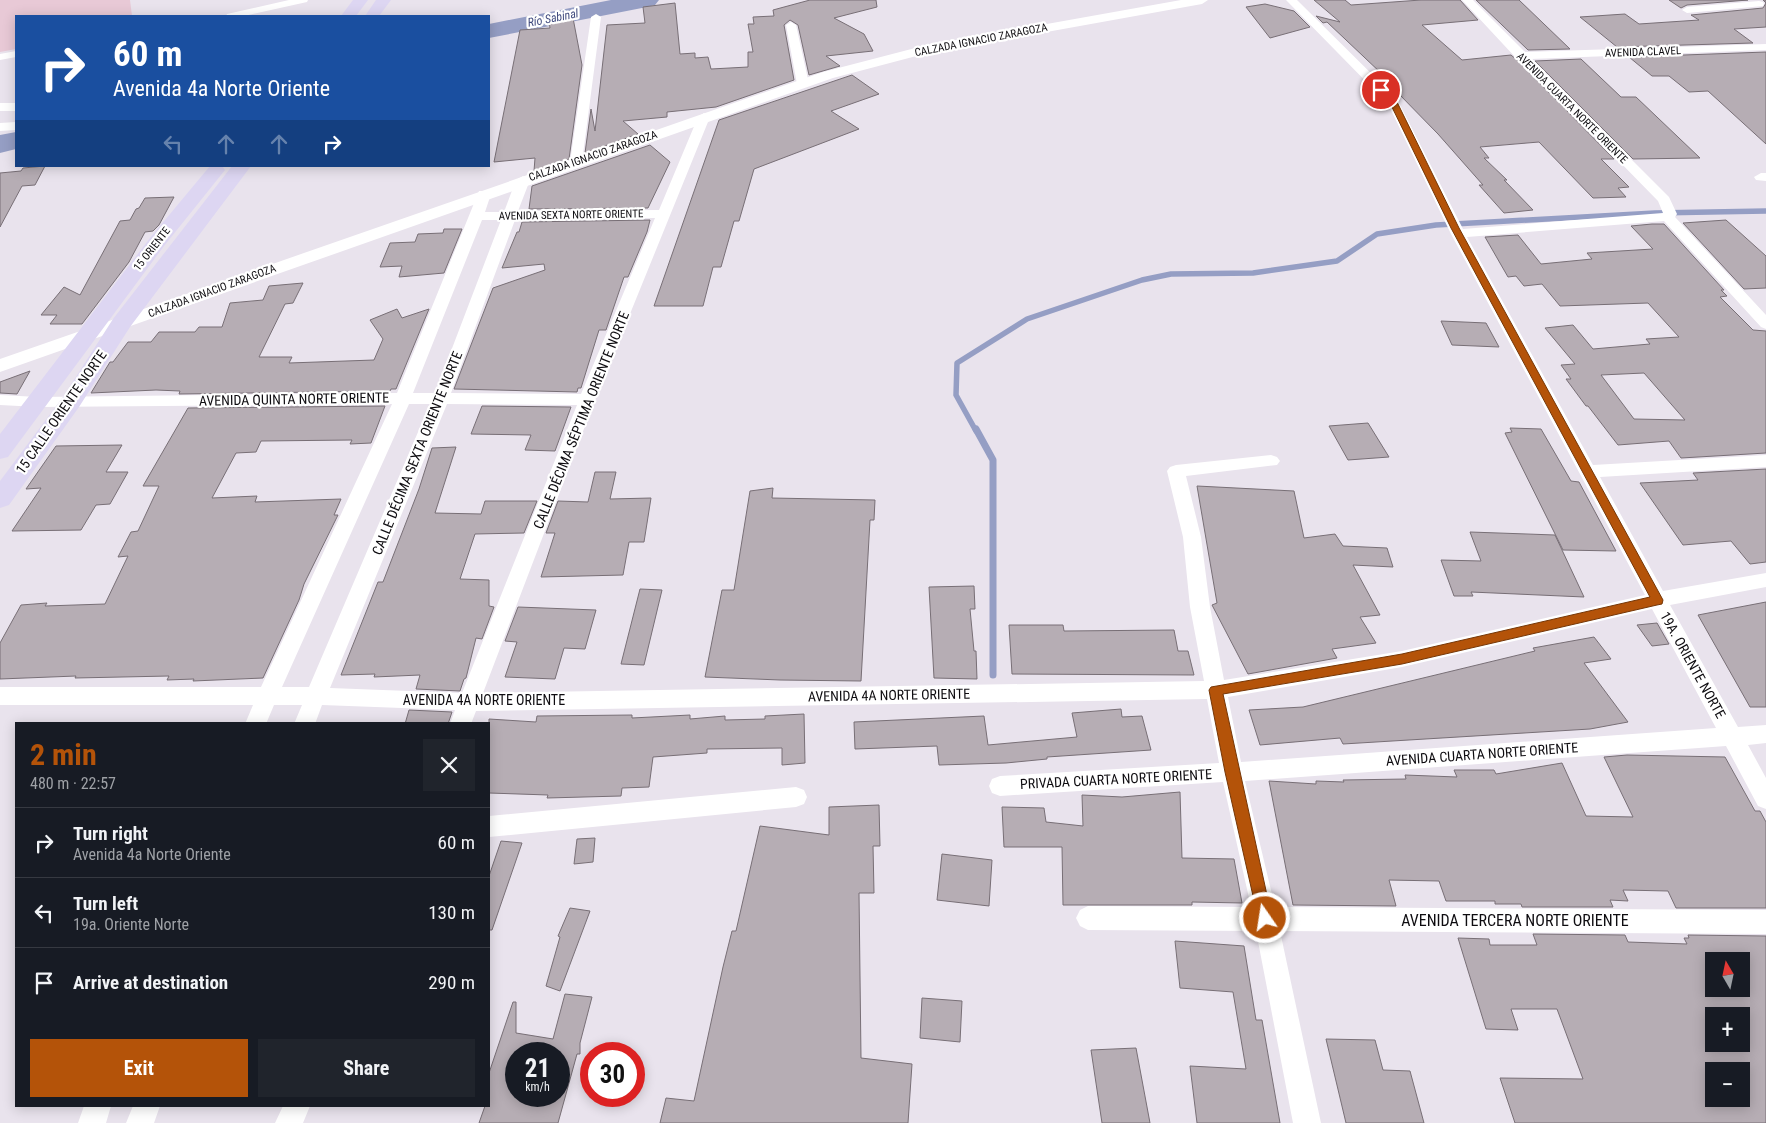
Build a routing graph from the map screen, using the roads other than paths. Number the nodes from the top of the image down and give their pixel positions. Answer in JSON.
{"nodes":[{"id":1,"x":303,"y":0,"type":"edge"},
{"id":2,"x":361,"y":0,"type":"edge"},
{"id":3,"x":384,"y":0,"type":"edge"},
{"id":4,"x":1202,"y":0,"type":"edge"},
{"id":5,"x":1291,"y":0,"type":"edge"},
{"id":6,"x":1467,"y":0,"type":"edge"},
{"id":7,"x":1744,"y":0,"type":"edge"},
{"id":8,"x":1763,"y":5,"type":"edge"},
{"id":9,"x":1687,"y":10,"type":"dead end"},
{"id":10,"x":236,"y":15,"type":"edge"},
{"id":11,"x":349,"y":15,"type":"edge"},
{"id":12,"x":373,"y":15,"type":"edge"},
{"id":13,"x":596,"y":17,"type":"dead end"},
{"id":14,"x":791,"y":25,"type":"dead end"},
{"id":15,"x":1766,"y":48,"type":"edge"},
{"id":16,"x":15,"y":54,"type":"edge"},
{"id":17,"x":1520,"y":56,"type":"junction"},
{"id":18,"x":0,"y":57,"type":"edge"},
{"id":19,"x":803,"y":84,"type":"junction"},
{"id":20,"x":0,"y":107,"type":"edge"},
{"id":21,"x":15,"y":107,"type":"edge"},
{"id":22,"x":704,"y":117,"type":"junction"},
{"id":23,"x":15,"y":126,"type":"edge"},
{"id":24,"x":0,"y":127,"type":"edge"},
{"id":25,"x":576,"y":162,"type":"junction"},
{"id":26,"x":218,"y":167,"type":"edge"},
{"id":27,"x":241,"y":167,"type":"edge"},
{"id":28,"x":523,"y":180,"type":"junction"},
{"id":29,"x":484,"y":194,"type":"junction"},
{"id":30,"x":1447,"y":212,"type":"joint"},
{"id":31,"x":664,"y":214,"type":"junction"},
{"id":32,"x":477,"y":216,"type":"junction"},
{"id":33,"x":511,"y":216,"type":"junction"},
{"id":34,"x":1668,"y":216,"type":"junction"},
{"id":35,"x":1456,"y":231,"type":"junction"},
{"id":36,"x":120,"y":324,"type":"junction"},
{"id":37,"x":1766,"y":324,"type":"edge"},
{"id":38,"x":88,"y":335,"type":"junction"},
{"id":39,"x":0,"y":366,"type":"edge"},
{"id":40,"x":403,"y":398,"type":"junction"},
{"id":41,"x":441,"y":398,"type":"junction"},
{"id":42,"x":0,"y":400,"type":"edge"},
{"id":43,"x":588,"y":400,"type":"junction"},
{"id":44,"x":38,"y":402,"type":"junction"},
{"id":45,"x":71,"y":402,"type":"junction"},
{"id":46,"x":0,"y":451,"type":"edge"},
{"id":47,"x":1271,"y":461,"type":"dead end"},
{"id":48,"x":1766,"y":461,"type":"edge"},
{"id":49,"x":1588,"y":472,"type":"junction"},
{"id":50,"x":0,"y":498,"type":"edge"},
{"id":51,"x":1766,"y":580,"type":"edge"},
{"id":52,"x":1657,"y":600,"type":"junction"},
{"id":53,"x":1216,"y":690,"type":"junction"},
{"id":54,"x":0,"y":696,"type":"edge"},
{"id":55,"x":267,"y":696,"type":"junction"},
{"id":56,"x":315,"y":696,"type":"junction"},
{"id":57,"x":470,"y":702,"type":"junction"},
{"id":58,"x":257,"y":722,"type":"edge"},
{"id":59,"x":305,"y":722,"type":"edge"},
{"id":60,"x":461,"y":722,"type":"edge"},
{"id":61,"x":1766,"y":734,"type":"edge"},
{"id":62,"x":1732,"y":736,"type":"junction"},
{"id":63,"x":1232,"y":772,"type":"junction"},
{"id":64,"x":1000,"y":786,"type":"dead end"},
{"id":65,"x":796,"y":797,"type":"dead end"},
{"id":66,"x":1766,"y":799,"type":"edge"},
{"id":67,"x":490,"y":827,"type":"edge"},
{"id":68,"x":1088,"y":918,"type":"dead end"},
{"id":69,"x":1265,"y":918,"type":"junction"},
{"id":70,"x":1766,"y":922,"type":"edge"},
{"id":71,"x":98,"y":1107,"type":"edge"},
{"id":72,"x":147,"y":1107,"type":"edge"},
{"id":73,"x":297,"y":1107,"type":"edge"},
{"id":74,"x":92,"y":1123,"type":"edge"},
{"id":75,"x":140,"y":1123,"type":"edge"},
{"id":76,"x":290,"y":1123,"type":"edge"},
{"id":77,"x":1307,"y":1123,"type":"edge"}],
"edges":[{"from":1,"to":10,"type":"street"},
{"from":2,"to":11,"type":"main road"},
{"from":3,"to":12,"type":"main road"},
{"from":4,"to":19,"type":"street","name":"CALZADA IGNACIO ZARAGOZA"},
{"from":5,"to":30,"type":"street","name":"19A. ORIENTE NORTE"},
{"from":6,"to":17,"type":"street","name":"AVENIDA CUARTA NORTE ORIENTE"},
{"from":7,"to":8,"type":"street"},
{"from":8,"to":9,"type":"street"},
{"from":13,"to":25,"type":"street"},
{"from":14,"to":19,"type":"street"},
{"from":15,"to":17,"type":"street","name":"AVENIDA CLAVEL"},
{"from":16,"to":18,"type":"street"},
{"from":17,"to":34,"type":"street","name":"AVENIDA CUARTA NORTE ORIENTE"},
{"from":19,"to":22,"type":"street","name":"CALZADA IGNACIO ZARAGOZA"},
{"from":20,"to":21,"type":"street"},
{"from":22,"to":25,"type":"street","name":"CALZADA IGNACIO ZARAGOZA"},
{"from":22,"to":31,"type":"street","name":"CALLE DÉCIMA SÉPTIMA ORIENTE NORTE"},
{"from":23,"to":24,"type":"street"},
{"from":25,"to":28,"type":"street","name":"CALZADA IGNACIO ZARAGOZA"},
{"from":26,"to":38,"type":"main road","name":"15 ORIENTE"},
{"from":27,"to":36,"type":"main road","name":"15 ORIENTE"},
{"from":28,"to":29,"type":"street","name":"CALZADA IGNACIO ZARAGOZA"},
{"from":28,"to":33,"type":"street","name":"CALLE DÉCIMA SEXTA ORIENTE NORTE"},
{"from":29,"to":32,"type":"street"},
{"from":29,"to":36,"type":"street","name":"CALZADA IGNACIO ZARAGOZA"},
{"from":30,"to":35,"type":"street","name":"19A. ORIENTE NORTE"},
{"from":31,"to":33,"type":"street","name":"AVENIDA SEXTA NORTE ORIENTE"},
{"from":31,"to":43,"type":"street","name":"CALLE DÉCIMA SÉPTIMA ORIENTE NORTE"},
{"from":32,"to":33,"type":"street","name":"AVENIDA SEXTA NORTE ORIENTE"},
{"from":32,"to":40,"type":"street"},
{"from":33,"to":41,"type":"street","name":"CALLE DÉCIMA SEXTA ORIENTE NORTE"},
{"from":34,"to":35,"type":"street"},
{"from":34,"to":37,"type":"street","name":"AVENIDA CUARTA NORTE ORIENTE"},
{"from":35,"to":49,"type":"street","name":"19A. ORIENTE NORTE"},
{"from":36,"to":38,"type":"street","name":"CALZADA IGNACIO ZARAGOZA"},
{"from":36,"to":45,"type":"main road","name":"15 CALLE ORIENTE NORTE"},
{"from":38,"to":39,"type":"street","name":"CALZADA IGNACIO ZARAGOZA"},
{"from":38,"to":44,"type":"main road","name":"15 CALLE ORIENTE NORTE"},
{"from":40,"to":41,"type":"street","name":"AVENIDA QUINTA NORTE ORIENTE"},
{"from":40,"to":45,"type":"street","name":"AVENIDA QUINTA NORTE ORIENTE"},
{"from":40,"to":55,"type":"street"},
{"from":41,"to":43,"type":"street","name":"AVENIDA QUINTA NORTE ORIENTE"},
{"from":41,"to":56,"type":"street","name":"CALLE DÉCIMA SEXTA ORIENTE NORTE"},
{"from":42,"to":44,"type":"street","name":"AVENIDA QUINTA NORTE ORIENTE"},
{"from":43,"to":57,"type":"street","name":"CALLE DÉCIMA SÉPTIMA ORIENTE NORTE"},
{"from":44,"to":45,"type":"street","name":"AVENIDA QUINTA NORTE ORIENTE"},
{"from":44,"to":46,"type":"main road","name":"15 CALLE ORIENTE NORTE"},
{"from":45,"to":50,"type":"main road","name":"15 CALLE ORIENTE NORTE"},
{"from":47,"to":53,"type":"street"},
{"from":48,"to":49,"type":"street"},
{"from":49,"to":52,"type":"street","name":"19A. ORIENTE NORTE"},
{"from":51,"to":52,"type":"street","name":"AVENIDA 4A NORTE ORIENTE"},
{"from":52,"to":53,"type":"street","name":"AVENIDA 4A NORTE ORIENTE"},
{"from":52,"to":62,"type":"street","name":"19A. ORIENTE NORTE"},
{"from":53,"to":57,"type":"street","name":"AVENIDA 4A NORTE ORIENTE"},
{"from":53,"to":63,"type":"street"},
{"from":54,"to":55,"type":"street","name":"AVENIDA 4A NORTE ORIENTE"},
{"from":55,"to":56,"type":"street","name":"AVENIDA 4A NORTE ORIENTE"},
{"from":55,"to":58,"type":"street"},
{"from":56,"to":57,"type":"street","name":"AVENIDA 4A NORTE ORIENTE"},
{"from":56,"to":59,"type":"street","name":"CALLE DÉCIMA SEXTA ORIENTE NORTE"},
{"from":57,"to":60,"type":"street","name":"CALLE DÉCIMA SÉPTIMA ORIENTE NORTE"},
{"from":61,"to":62,"type":"street"},
{"from":62,"to":63,"type":"street","name":"AVENIDA CUARTA NORTE ORIENTE"},
{"from":62,"to":66,"type":"street","name":"19A. ORIENTE NORTE"},
{"from":63,"to":64,"type":"street","name":"PRIVADA CUARTA NORTE ORIENTE"},
{"from":63,"to":69,"type":"street"},
{"from":65,"to":67,"type":"street"},
{"from":68,"to":69,"type":"street","name":"AVENIDA TERCERA NORTE ORIENTE"},
{"from":69,"to":70,"type":"street","name":"AVENIDA TERCERA NORTE ORIENTE"},
{"from":69,"to":77,"type":"street"},
{"from":71,"to":74,"type":"street"},
{"from":72,"to":75,"type":"street"},
{"from":73,"to":76,"type":"street"}]}
